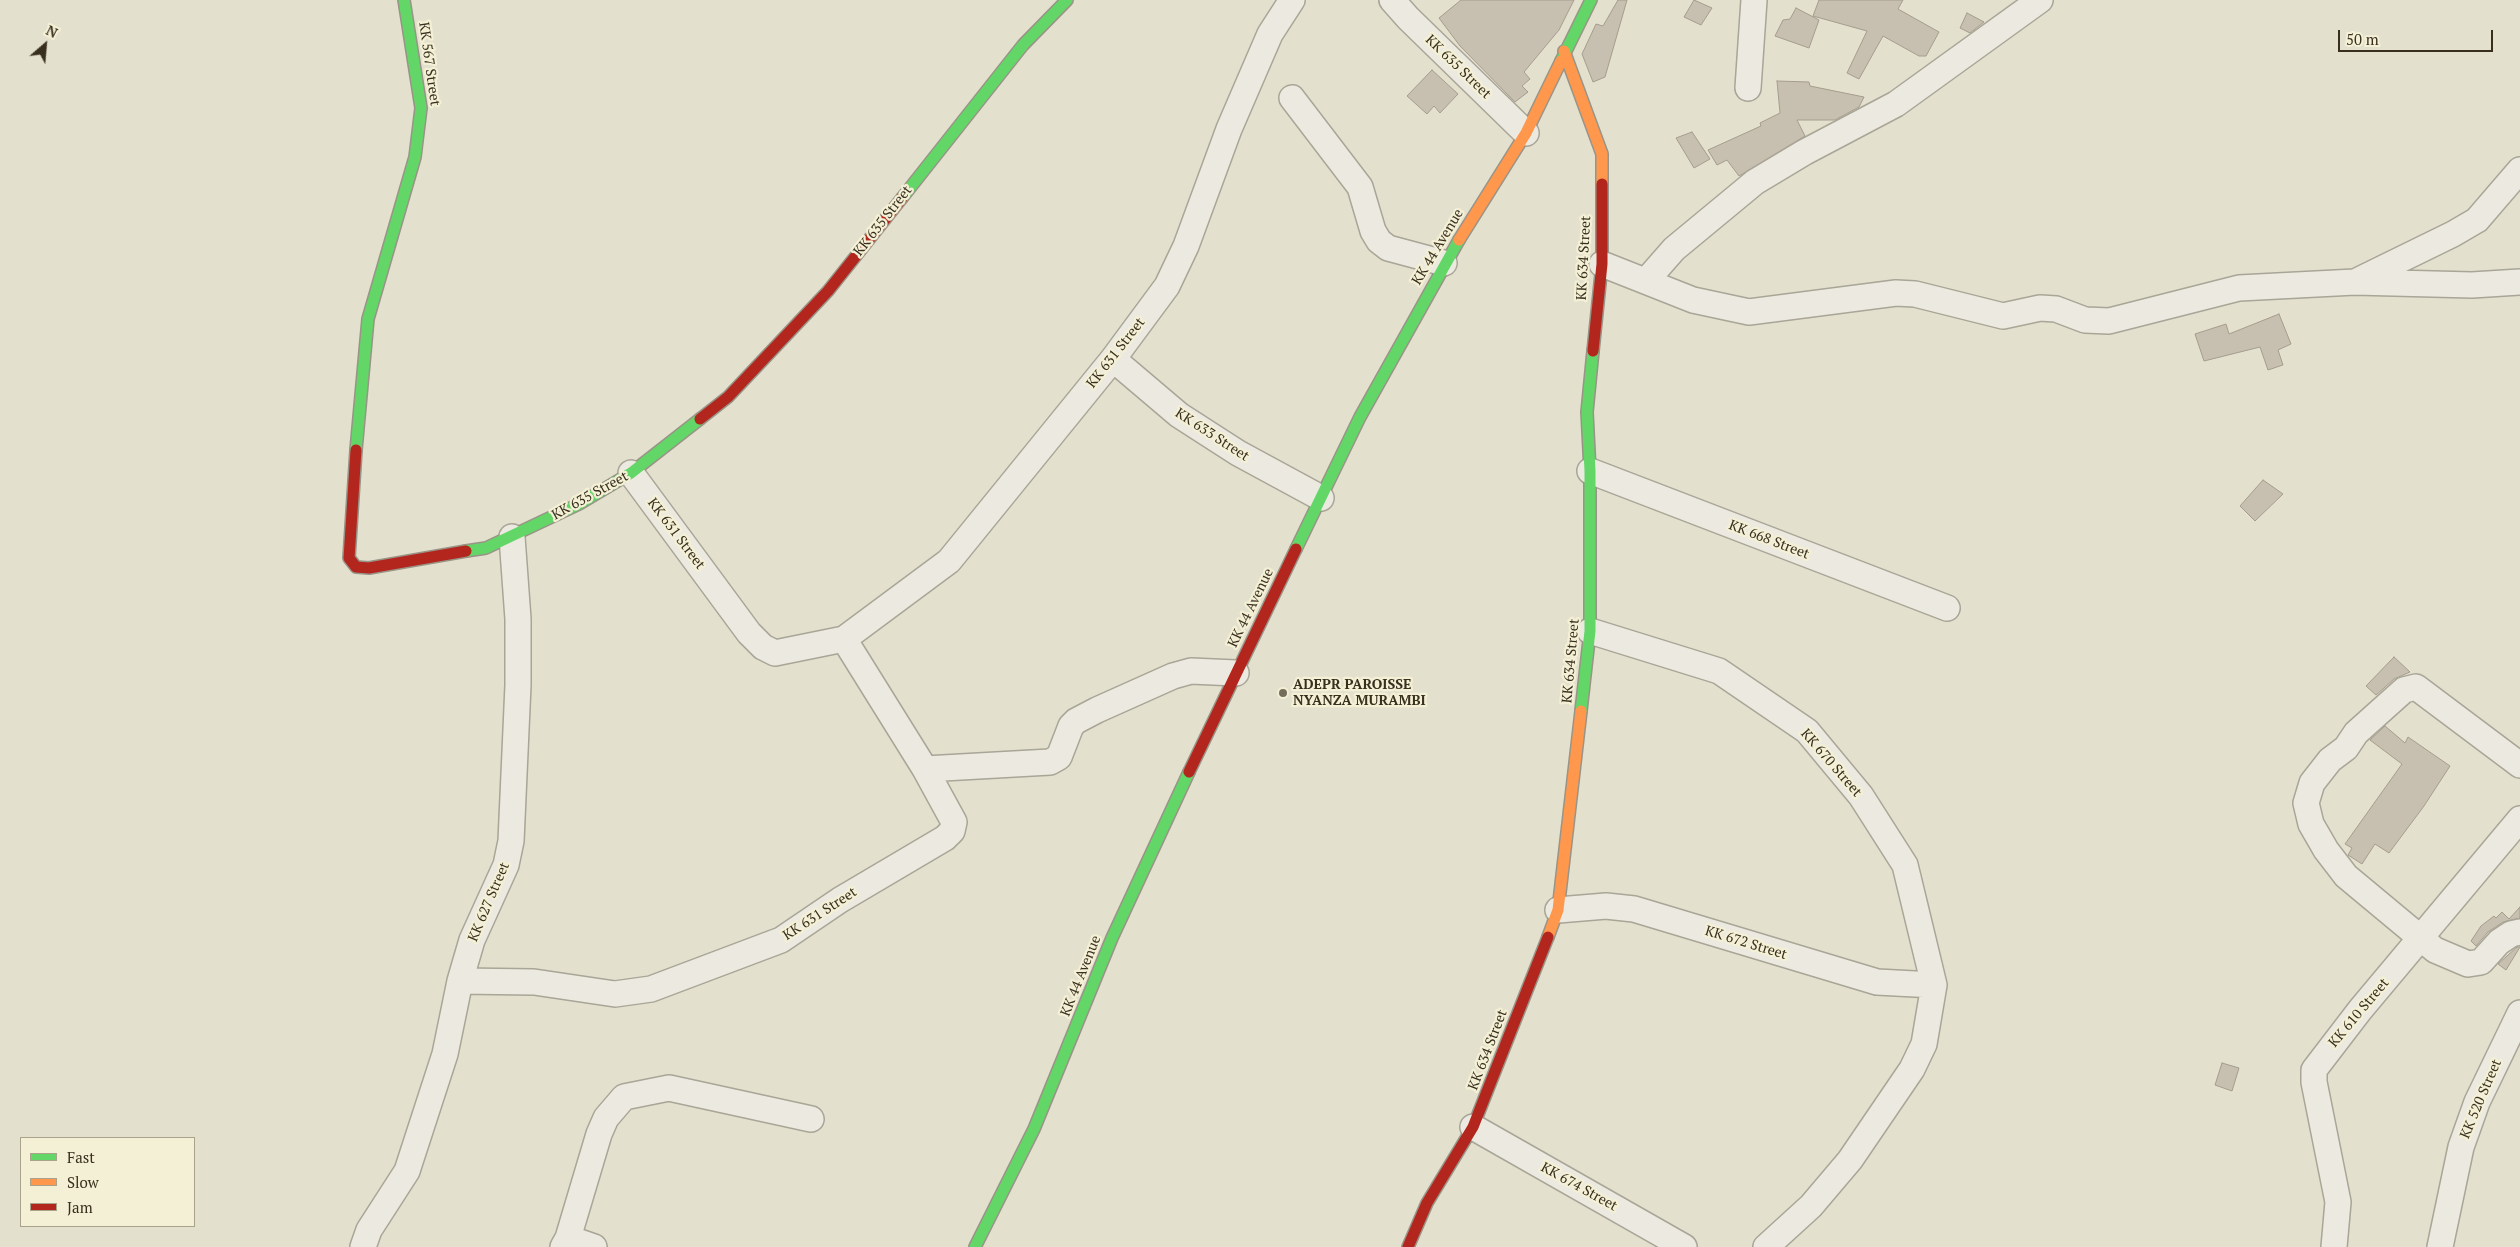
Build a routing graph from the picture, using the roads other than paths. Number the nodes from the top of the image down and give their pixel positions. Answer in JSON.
{"nodes":[{"id":1,"x":404,"y":0,"type":"edge"},
{"id":2,"x":1067,"y":0,"type":"edge"},
{"id":3,"x":1292,"y":0,"type":"edge"},
{"id":4,"x":1392,"y":0,"type":"edge"},
{"id":5,"x":1591,"y":0,"type":"edge"},
{"id":6,"x":1754,"y":0,"type":"edge"},
{"id":7,"x":2040,"y":0,"type":"edge"},
{"id":8,"x":1564,"y":51,"type":"junction"},
{"id":9,"x":1748,"y":88,"type":"dead end"},
{"id":10,"x":1292,"y":98,"type":"dead end"},
{"id":11,"x":420,"y":132,"type":"joint"},
{"id":12,"x":1526,"y":132,"type":"junction"},
{"id":13,"x":2520,"y":170,"type":"edge"},
{"id":14,"x":1444,"y":263,"type":"junction"},
{"id":15,"x":1602,"y":264,"type":"junction"},
{"id":16,"x":1646,"y":281,"type":"junction"},
{"id":17,"x":2355,"y":282,"type":"junction"},
{"id":18,"x":2520,"y":282,"type":"edge"},
{"id":19,"x":1113,"y":359,"type":"junction"},
{"id":20,"x":1590,"y":471,"type":"junction"},
{"id":21,"x":631,"y":473,"type":"junction"},
{"id":22,"x":1321,"y":498,"type":"junction"},
{"id":23,"x":512,"y":537,"type":"junction"},
{"id":24,"x":1947,"y":608,"type":"dead end"},
{"id":25,"x":1590,"y":631,"type":"junction"},
{"id":26,"x":844,"y":639,"type":"junction"},
{"id":27,"x":1236,"y":673,"type":"junction"},
{"id":28,"x":2520,"y":765,"type":"edge"},
{"id":29,"x":925,"y":768,"type":"junction"},
{"id":30,"x":2520,"y":819,"type":"edge"},
{"id":31,"x":1558,"y":910,"type":"junction"},
{"id":32,"x":2520,"y":932,"type":"edge"},
{"id":33,"x":2421,"y":940,"type":"junction"},
{"id":34,"x":460,"y":981,"type":"junction"},
{"id":35,"x":1934,"y":985,"type":"junction"},
{"id":36,"x":2520,"y":1013,"type":"edge"},
{"id":37,"x":811,"y":1119,"type":"dead end"},
{"id":38,"x":1473,"y":1127,"type":"junction"},
{"id":39,"x":566,"y":1243,"type":"edge"},
{"id":40,"x":363,"y":1247,"type":"edge"},
{"id":41,"x":594,"y":1247,"type":"edge"},
{"id":42,"x":975,"y":1247,"type":"edge"},
{"id":43,"x":1408,"y":1247,"type":"edge"},
{"id":44,"x":1684,"y":1247,"type":"edge"},
{"id":45,"x":1766,"y":1247,"type":"edge"},
{"id":46,"x":2334,"y":1247,"type":"edge"},
{"id":47,"x":2440,"y":1247,"type":"edge"}],
"edges":[{"from":1,"to":11,"type":"street","name":"KK 567 Street"},
{"from":2,"to":21,"type":"street","name":"KK 635 Street"},
{"from":3,"to":19,"type":"street","name":"KK 631 Street"},
{"from":4,"to":12,"type":"street","name":"KK 635 Street"},
{"from":5,"to":8,"type":"street","name":"KK 44 Avenue"},
{"from":6,"to":9,"type":"street"},
{"from":7,"to":16,"type":"street"},
{"from":8,"to":12,"type":"street","name":"KK 44 Avenue"},
{"from":8,"to":15,"type":"street","name":"KK 634 Street"},
{"from":10,"to":14,"type":"street"},
{"from":11,"to":23,"type":"street","name":"KK 635 Street"},
{"from":12,"to":14,"type":"street","name":"KK 44 Avenue"},
{"from":13,"to":17,"type":"street"},
{"from":14,"to":22,"type":"street","name":"KK 44 Avenue"},
{"from":15,"to":16,"type":"street"},
{"from":15,"to":20,"type":"street","name":"KK 634 Street"},
{"from":16,"to":17,"type":"street"},
{"from":17,"to":18,"type":"street"},
{"from":19,"to":22,"type":"street","name":"KK 633 Street"},
{"from":19,"to":26,"type":"street","name":"KK 631 Street"},
{"from":20,"to":24,"type":"street","name":"KK 668 Street"},
{"from":20,"to":25,"type":"street","name":"KK 634 Street"},
{"from":21,"to":23,"type":"street","name":"KK 635 Street"},
{"from":21,"to":26,"type":"street","name":"KK 631 Street"},
{"from":22,"to":27,"type":"street","name":"KK 44 Avenue"},
{"from":23,"to":34,"type":"street","name":"KK 627 Street"},
{"from":25,"to":31,"type":"street","name":"KK 634 Street"},
{"from":25,"to":35,"type":"street","name":"KK 670 Street"},
{"from":26,"to":29,"type":"street","name":"KK 631 Street"},
{"from":27,"to":29,"type":"street"},
{"from":27,"to":42,"type":"street","name":"KK 44 Avenue"},
{"from":28,"to":33,"type":"street"},
{"from":29,"to":34,"type":"street","name":"KK 631 Street"},
{"from":30,"to":33,"type":"street","name":"KK 610 Street"},
{"from":31,"to":35,"type":"street","name":"KK 672 Street"},
{"from":31,"to":38,"type":"street","name":"KK 634 Street"},
{"from":32,"to":33,"type":"street"},
{"from":33,"to":46,"type":"street","name":"KK 610 Street"},
{"from":34,"to":40,"type":"street","name":"KK 627 Street"},
{"from":35,"to":45,"type":"street"},
{"from":36,"to":47,"type":"street","name":"KK 520 Street"},
{"from":37,"to":39,"type":"street"},
{"from":38,"to":43,"type":"street","name":"KK 634 Street"},
{"from":38,"to":44,"type":"street","name":"KK 674 Street"},
{"from":39,"to":41,"type":"street"}]}
